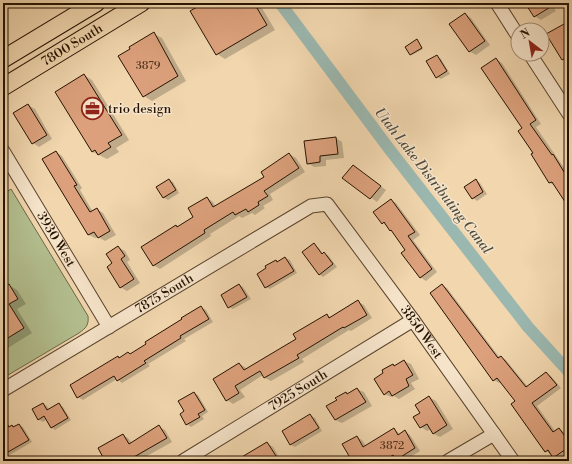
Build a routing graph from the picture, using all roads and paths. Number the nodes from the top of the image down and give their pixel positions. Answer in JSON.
{"nodes":[{"id":1,"x":96,"y":3,"type":"edge"},
{"id":2,"x":141,"y":3,"type":"edge"},
{"id":3,"x":497,"y":3,"type":"edge"},
{"id":4,"x":510,"y":23,"type":"edge"},
{"id":5,"x":3,"y":59,"type":"edge"},
{"id":6,"x":535,"y":62,"type":"edge"},
{"id":7,"x":3,"y":87,"type":"edge"},
{"id":8,"x":569,"y":114,"type":"edge"},
{"id":9,"x":3,"y":151,"type":"edge"},
{"id":10,"x":327,"y":204,"type":"joint"},
{"id":11,"x":413,"y":320,"type":"junction"},
{"id":12,"x":109,"y":327,"type":"junction"},
{"id":13,"x":3,"y":390,"type":"edge"},
{"id":14,"x":494,"y":434,"type":"junction"},
{"id":15,"x":183,"y":461,"type":"edge"},
{"id":16,"x":448,"y":461,"type":"edge"},
{"id":17,"x":513,"y":461,"type":"edge"}],
"edges":[{"from":1,"to":5,"type":"main road","name":"7800 South"},
{"from":2,"to":7,"type":"main road","name":"7800 South"},
{"from":3,"to":4,"type":"street"},
{"from":6,"to":8,"type":"street"},
{"from":9,"to":12,"type":"street","name":"3930 West"},
{"from":10,"to":11,"type":"street","name":"3850 West"},
{"from":10,"to":12,"type":"street","name":"7875 South"},
{"from":11,"to":14,"type":"street","name":"3850 West"},
{"from":11,"to":15,"type":"street","name":"7925 South"},
{"from":12,"to":13,"type":"street","name":"7875 South"},
{"from":14,"to":16,"type":"street"},
{"from":14,"to":17,"type":"street","name":"3850 West"}]}
